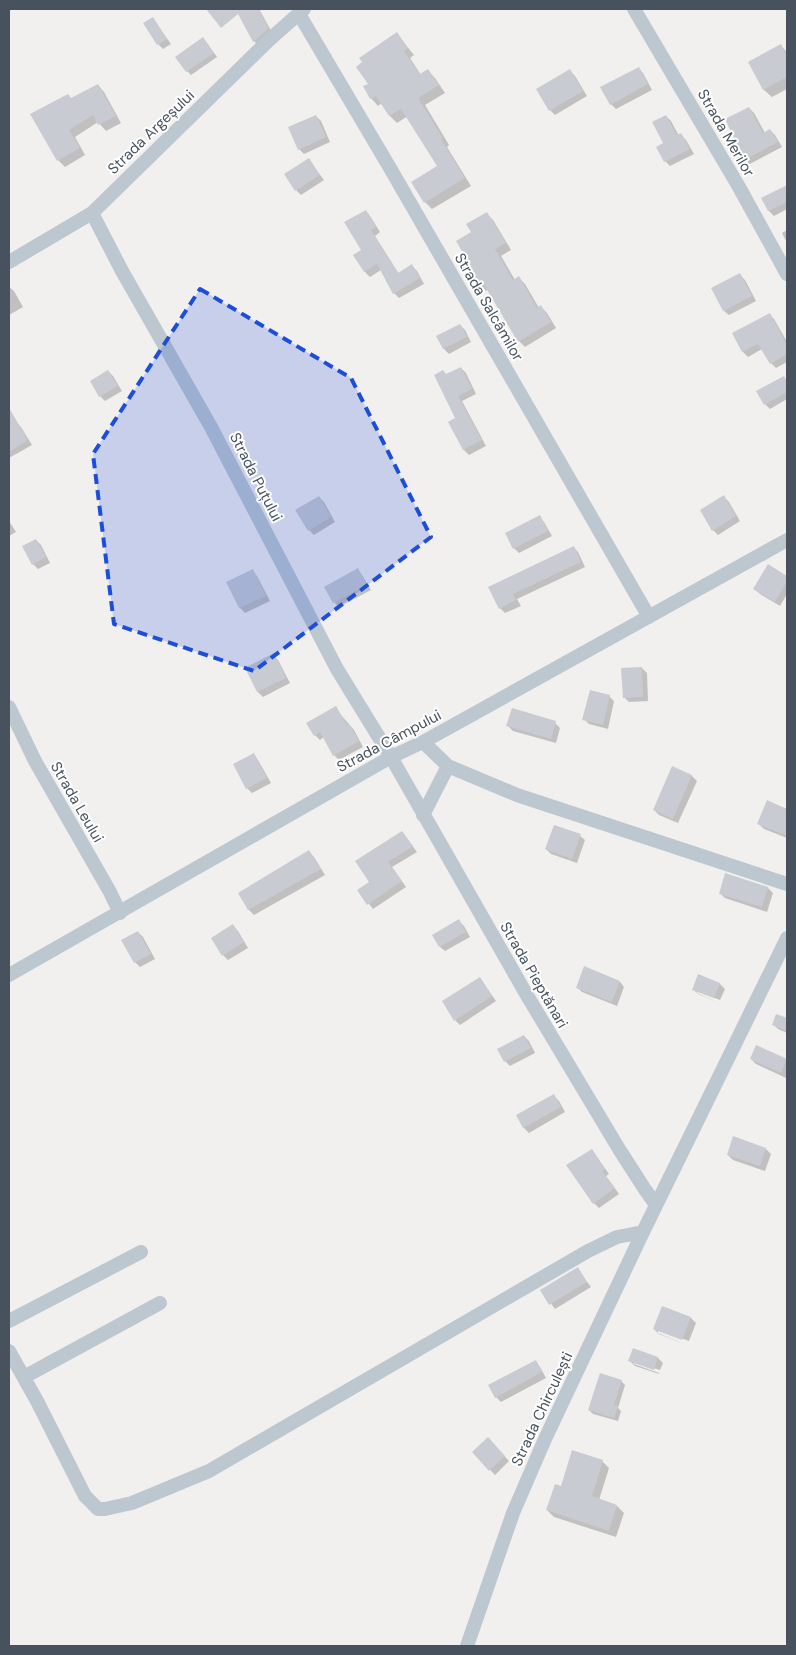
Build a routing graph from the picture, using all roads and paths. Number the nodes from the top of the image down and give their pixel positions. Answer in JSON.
{"nodes":[{"id":1,"x":634,"y":9,"type":"edge"},
{"id":2,"x":302,"y":11,"type":"edge"},
{"id":3,"x":92,"y":213,"type":"junction"},
{"id":4,"x":9,"y":262,"type":"edge"},
{"id":5,"x":787,"y":274,"type":"edge"},
{"id":6,"x":787,"y":540,"type":"edge"},
{"id":7,"x":650,"y":617,"type":"junction"},
{"id":8,"x":9,"y":707,"type":"edge"},
{"id":9,"x":423,"y":742,"type":"junction"},
{"id":10,"x":391,"y":757,"type":"junction"},
{"id":11,"x":448,"y":766,"type":"junction"},
{"id":12,"x":423,"y":815,"type":"junction"},
{"id":13,"x":787,"y":884,"type":"edge"},
{"id":14,"x":120,"y":913,"type":"junction"},
{"id":15,"x":787,"y":938,"type":"edge"},
{"id":16,"x":9,"y":975,"type":"edge"},
{"id":17,"x":656,"y":1205,"type":"junction"},
{"id":18,"x":643,"y":1232,"type":"junction"},
{"id":19,"x":141,"y":1252,"type":"dead end"},
{"id":20,"x":160,"y":1303,"type":"dead end"},
{"id":21,"x":9,"y":1321,"type":"edge"},
{"id":22,"x":9,"y":1351,"type":"edge"},
{"id":23,"x":24,"y":1377,"type":"junction"},
{"id":24,"x":467,"y":1646,"type":"edge"}],
"edges":[{"from":1,"to":5,"type":"street","name":"Strada Merilor"},
{"from":2,"to":3,"type":"street","name":"Strada Argeșului"},
{"from":2,"to":7,"type":"street","name":"Strada Salcâmilor"},
{"from":3,"to":4,"type":"street","name":"Strada Argeșului"},
{"from":3,"to":10,"type":"street","name":"Strada Puțului"},
{"from":6,"to":7,"type":"street","name":"Strada Câmpului"},
{"from":7,"to":9,"type":"street","name":"Strada Câmpului"},
{"from":8,"to":14,"type":"street","name":"Strada Leului"},
{"from":9,"to":10,"type":"street","name":"Strada Câmpului"},
{"from":9,"to":11,"type":"street"},
{"from":10,"to":12,"type":"street","name":"Strada Pieptănari"},
{"from":10,"to":14,"type":"street","name":"Strada Câmpului"},
{"from":11,"to":12,"type":"street"},
{"from":11,"to":13,"type":"street"},
{"from":12,"to":17,"type":"street","name":"Strada Pieptănari"},
{"from":14,"to":16,"type":"street","name":"Strada Câmpului"},
{"from":15,"to":17,"type":"street","name":"Strada Chirculești"},
{"from":17,"to":18,"type":"street","name":"Strada Chirculești"},
{"from":18,"to":23,"type":"street"},
{"from":18,"to":24,"type":"street","name":"Strada Chirculești"},
{"from":19,"to":21,"type":"street"},
{"from":20,"to":23,"type":"street"},
{"from":22,"to":23,"type":"street"}]}
